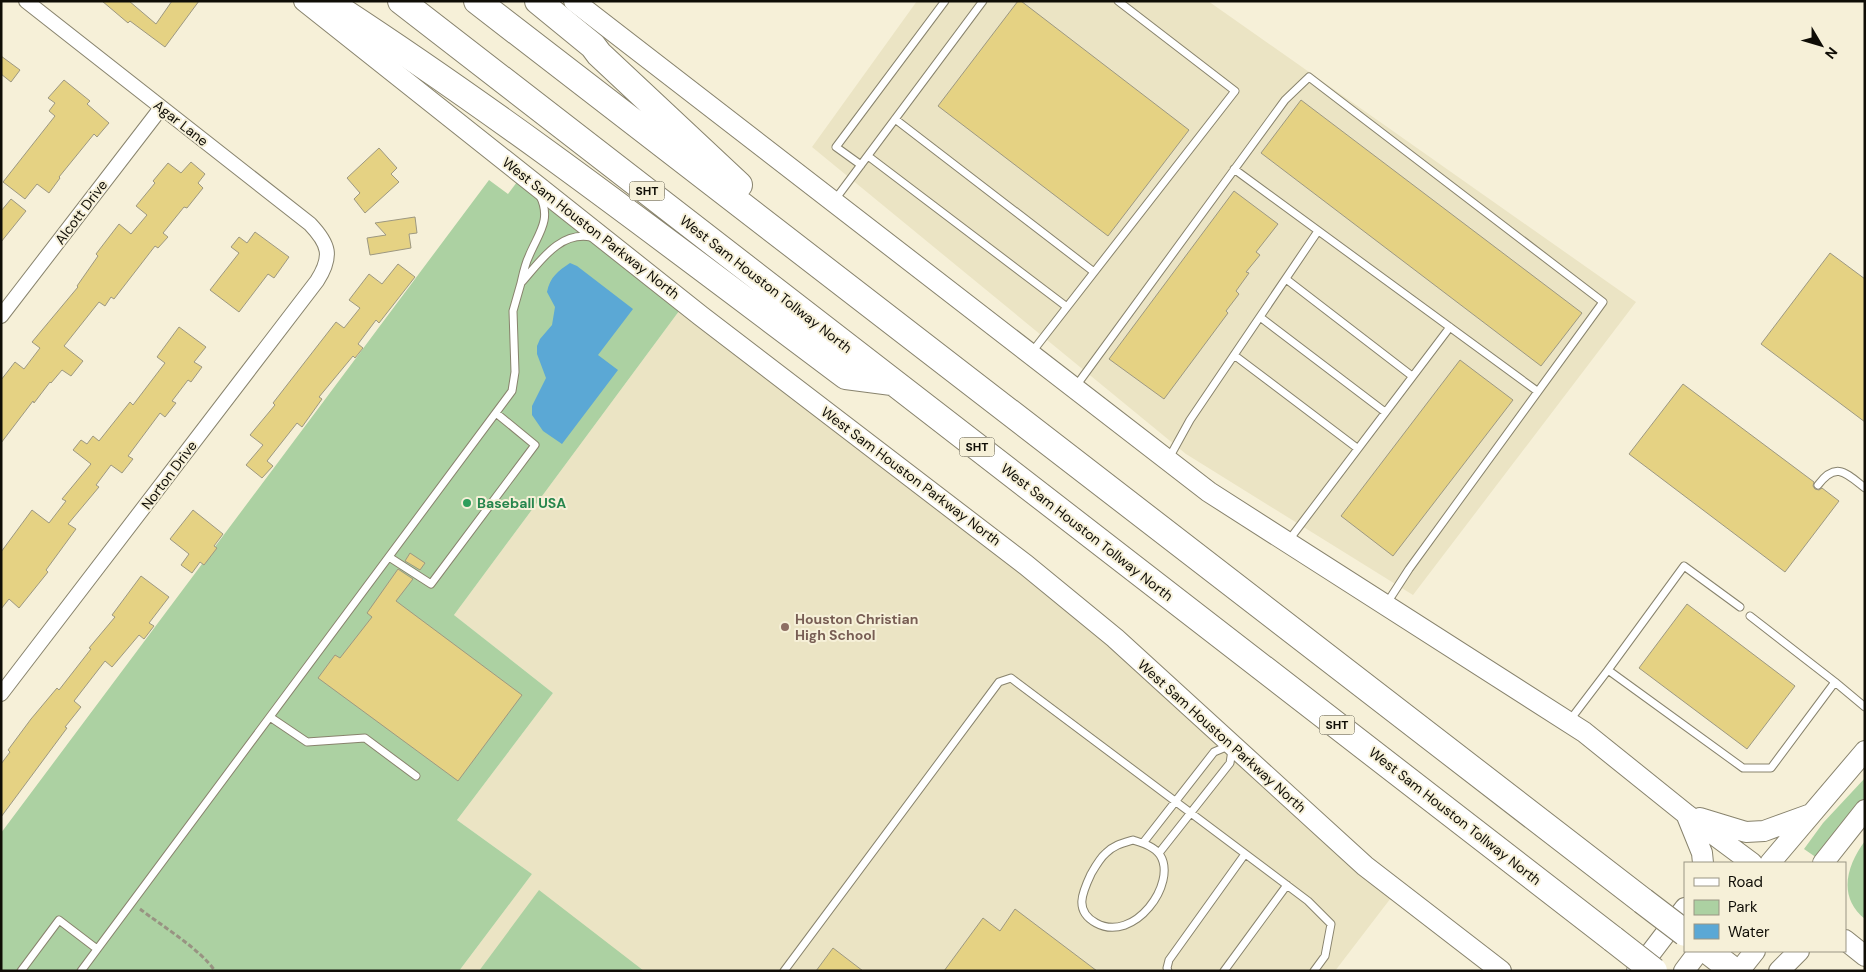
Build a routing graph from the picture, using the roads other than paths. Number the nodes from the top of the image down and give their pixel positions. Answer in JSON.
{"nodes":[{"id":1,"x":26,"y":1,"type":"edge"},
{"id":2,"x":304,"y":1,"type":"edge"},
{"id":3,"x":327,"y":1,"type":"edge"},
{"id":4,"x":401,"y":1,"type":"edge"},
{"id":5,"x":477,"y":1,"type":"edge"},
{"id":6,"x":538,"y":1,"type":"edge"},
{"id":7,"x":945,"y":1,"type":"edge"},
{"id":8,"x":984,"y":1,"type":"edge"},
{"id":9,"x":1118,"y":1,"type":"edge"},
{"id":10,"x":583,"y":4,"type":"edge"},
{"id":11,"x":161,"y":108,"type":"junction"},
{"id":12,"x":895,"y":120,"type":"junction"},
{"id":13,"x":868,"y":156,"type":"junction"},
{"id":14,"x":861,"y":165,"type":"junction"},
{"id":15,"x":1234,"y":169,"type":"junction"},
{"id":16,"x":532,"y":182,"type":"junction"},
{"id":17,"x":834,"y":202,"type":"junction"},
{"id":18,"x":1318,"y":231,"type":"junction"},
{"id":19,"x":604,"y":239,"type":"junction"},
{"id":20,"x":327,"y":252,"type":"joint"},
{"id":21,"x":1094,"y":272,"type":"junction"},
{"id":22,"x":1286,"y":278,"type":"junction"},
{"id":23,"x":521,"y":283,"type":"junction"},
{"id":24,"x":855,"y":293,"type":"junction"},
{"id":25,"x":1067,"y":307,"type":"junction"},
{"id":26,"x":1,"y":316,"type":"edge"},
{"id":27,"x":1260,"y":317,"type":"junction"},
{"id":28,"x":1450,"y":327,"type":"junction"},
{"id":29,"x":1030,"y":354,"type":"junction"},
{"id":30,"x":1234,"y":355,"type":"junction"},
{"id":31,"x":1412,"y":376,"type":"junction"},
{"id":32,"x":893,"y":382,"type":"junction"},
{"id":33,"x":1074,"y":388,"type":"junction"},
{"id":34,"x":1537,"y":391,"type":"junction"},
{"id":35,"x":1385,"y":412,"type":"junction"},
{"id":36,"x":496,"y":413,"type":"junction"},
{"id":37,"x":1357,"y":448,"type":"junction"},
{"id":38,"x":1168,"y":460,"type":"junction"},
{"id":39,"x":1818,"y":485,"type":"dead end"},
{"id":40,"x":1865,"y":488,"type":"edge"},
{"id":41,"x":1288,"y":542,"type":"junction"},
{"id":42,"x":389,"y":557,"type":"junction"},
{"id":43,"x":1386,"y":605,"type":"junction"},
{"id":44,"x":1740,"y":607,"type":"dead end"},
{"id":45,"x":1750,"y":616,"type":"dead end"},
{"id":46,"x":1608,"y":670,"type":"junction"},
{"id":47,"x":1835,"y":682,"type":"junction"},
{"id":48,"x":1,"y":694,"type":"edge"},
{"id":49,"x":1865,"y":706,"type":"edge"},
{"id":50,"x":270,"y":717,"type":"junction"},
{"id":51,"x":1569,"y":723,"type":"junction"},
{"id":52,"x":1233,"y":744,"type":"junction"},
{"id":53,"x":1865,"y":751,"type":"edge"},
{"id":54,"x":416,"y":776,"type":"dead end"},
{"id":55,"x":1176,"y":802,"type":"junction"},
{"id":56,"x":1865,"y":810,"type":"edge"},
{"id":57,"x":1190,"y":813,"type":"junction"},
{"id":58,"x":1686,"y":814,"type":"junction"},
{"id":59,"x":1811,"y":814,"type":"junction"},
{"id":60,"x":1843,"y":839,"type":"junction"},
{"id":61,"x":1143,"y":843,"type":"junction"},
{"id":62,"x":1159,"y":853,"type":"junction"},
{"id":63,"x":1245,"y":854,"type":"junction"},
{"id":64,"x":1703,"y":862,"type":"edge"},
{"id":65,"x":1751,"y":862,"type":"edge"},
{"id":66,"x":1771,"y":862,"type":"edge"},
{"id":67,"x":1824,"y":862,"type":"edge"},
{"id":68,"x":1835,"y":862,"type":"edge"},
{"id":69,"x":1286,"y":885,"type":"junction"},
{"id":70,"x":1684,"y":909,"type":"edge"},
{"id":71,"x":1684,"y":931,"type":"edge"},
{"id":72,"x":1846,"y":941,"type":"edge"},
{"id":73,"x":97,"y":949,"type":"junction"},
{"id":74,"x":1698,"y":952,"type":"edge"},
{"id":75,"x":1709,"y":952,"type":"edge"},
{"id":76,"x":1754,"y":952,"type":"edge"},
{"id":77,"x":1798,"y":952,"type":"edge"},
{"id":78,"x":1865,"y":956,"type":"edge"},
{"id":79,"x":1490,"y":965,"type":"edge"},
{"id":80,"x":21,"y":971,"type":"edge"},
{"id":81,"x":81,"y":971,"type":"edge"},
{"id":82,"x":784,"y":971,"type":"edge"},
{"id":83,"x":1168,"y":971,"type":"edge"},
{"id":84,"x":1224,"y":971,"type":"edge"},
{"id":85,"x":1314,"y":971,"type":"edge"},
{"id":86,"x":1637,"y":971,"type":"edge"},
{"id":87,"x":1654,"y":971,"type":"edge"},
{"id":88,"x":1684,"y":971,"type":"edge"},
{"id":89,"x":1734,"y":971,"type":"edge"},
{"id":90,"x":1740,"y":971,"type":"edge"},
{"id":91,"x":1779,"y":971,"type":"edge"}],
"edges":[{"from":1,"to":11,"type":"street","name":"Agar Lane"},
{"from":2,"to":16,"type":"main road","name":"West Sam Houston Parkway North"},
{"from":3,"to":32,"type":"highway"},
{"from":4,"to":32,"type":"highway","name":"West Sam Houston Tollway North","number":"SHT"},
{"from":5,"to":24,"type":"highway"},
{"from":6,"to":24,"type":"highway"},
{"from":7,"to":14,"type":"lane"},
{"from":8,"to":12,"type":"lane"},
{"from":9,"to":21,"type":"lane"},
{"from":10,"to":17,"type":"main road"},
{"from":11,"to":20,"type":"street","name":"Agar Lane"},
{"from":11,"to":26,"type":"street","name":"Alcott Drive"},
{"from":12,"to":13,"type":"lane"},
{"from":12,"to":21,"type":"lane"},
{"from":13,"to":14,"type":"lane"},
{"from":13,"to":25,"type":"lane"},
{"from":14,"to":17,"type":"lane"},
{"from":15,"to":18,"type":"lane"},
{"from":15,"to":33,"type":"lane"},
{"from":15,"to":34,"type":"lane"},
{"from":16,"to":19,"type":"main road","name":"West Sam Houston Parkway North"},
{"from":16,"to":23,"type":"lane"},
{"from":17,"to":29,"type":"main road"},
{"from":18,"to":22,"type":"lane"},
{"from":18,"to":28,"type":"lane"},
{"from":19,"to":23,"type":"lane"},
{"from":19,"to":52,"type":"main road","name":"West Sam Houston Parkway North"},
{"from":20,"to":48,"type":"street","name":"Norton Drive"},
{"from":21,"to":25,"type":"lane"},
{"from":22,"to":27,"type":"lane"},
{"from":22,"to":31,"type":"lane"},
{"from":23,"to":36,"type":"lane"},
{"from":24,"to":71,"type":"highway","bridge":true},
{"from":25,"to":29,"type":"lane"},
{"from":27,"to":30,"type":"lane"},
{"from":27,"to":35,"type":"lane"},
{"from":28,"to":31,"type":"lane"},
{"from":28,"to":34,"type":"lane"},
{"from":29,"to":33,"type":"main road"},
{"from":30,"to":37,"type":"lane"},
{"from":30,"to":38,"type":"lane"},
{"from":31,"to":35,"type":"lane"},
{"from":32,"to":87,"type":"highway","name":"West Sam Houston Tollway North","number":"SHT","bridge":true},
{"from":33,"to":38,"type":"main road"},
{"from":34,"to":43,"type":"lane"},
{"from":35,"to":37,"type":"lane"},
{"from":36,"to":42,"type":"lane"},
{"from":36,"to":42,"type":"lane"},
{"from":37,"to":41,"type":"lane"},
{"from":38,"to":41,"type":"main road"},
{"from":39,"to":40,"type":"lane"},
{"from":41,"to":43,"type":"main road"},
{"from":42,"to":50,"type":"lane"},
{"from":43,"to":51,"type":"main road"},
{"from":44,"to":46,"type":"lane"},
{"from":45,"to":47,"type":"lane"},
{"from":46,"to":47,"type":"lane"},
{"from":46,"to":51,"type":"lane"},
{"from":47,"to":49,"type":"lane"},
{"from":50,"to":54,"type":"lane"},
{"from":50,"to":73,"type":"lane"},
{"from":51,"to":58,"type":"main road"},
{"from":52,"to":55,"type":"lane"},
{"from":52,"to":57,"type":"lane"},
{"from":52,"to":79,"type":"main road","name":"West Sam Houston Parkway North"},
{"from":53,"to":59,"type":"main road"},
{"from":55,"to":57,"type":"lane"},
{"from":55,"to":61,"type":"lane"},
{"from":55,"to":82,"type":"lane"},
{"from":56,"to":60,"type":"main road"},
{"from":57,"to":62,"type":"lane"},
{"from":57,"to":63,"type":"lane"},
{"from":58,"to":59,"type":"main road"},
{"from":58,"to":64,"type":"main road"},
{"from":58,"to":65,"type":"main road"},
{"from":59,"to":66,"type":"main road"},
{"from":60,"to":67,"type":"main road"},
{"from":60,"to":68,"type":"main road"},
{"from":61,"to":62,"type":"lane"},
{"from":61,"to":62,"type":"lane"},
{"from":63,"to":69,"type":"lane"},
{"from":63,"to":83,"type":"lane"},
{"from":69,"to":84,"type":"lane"},
{"from":69,"to":85,"type":"lane"},
{"from":70,"to":86,"type":"main road"},
{"from":72,"to":78,"type":"main road"},
{"from":73,"to":80,"type":"lane"},
{"from":73,"to":81,"type":"lane"},
{"from":74,"to":88,"type":"main road"},
{"from":75,"to":89,"type":"highway"},
{"from":76,"to":90,"type":"main road"},
{"from":77,"to":91,"type":"main road"}]}
